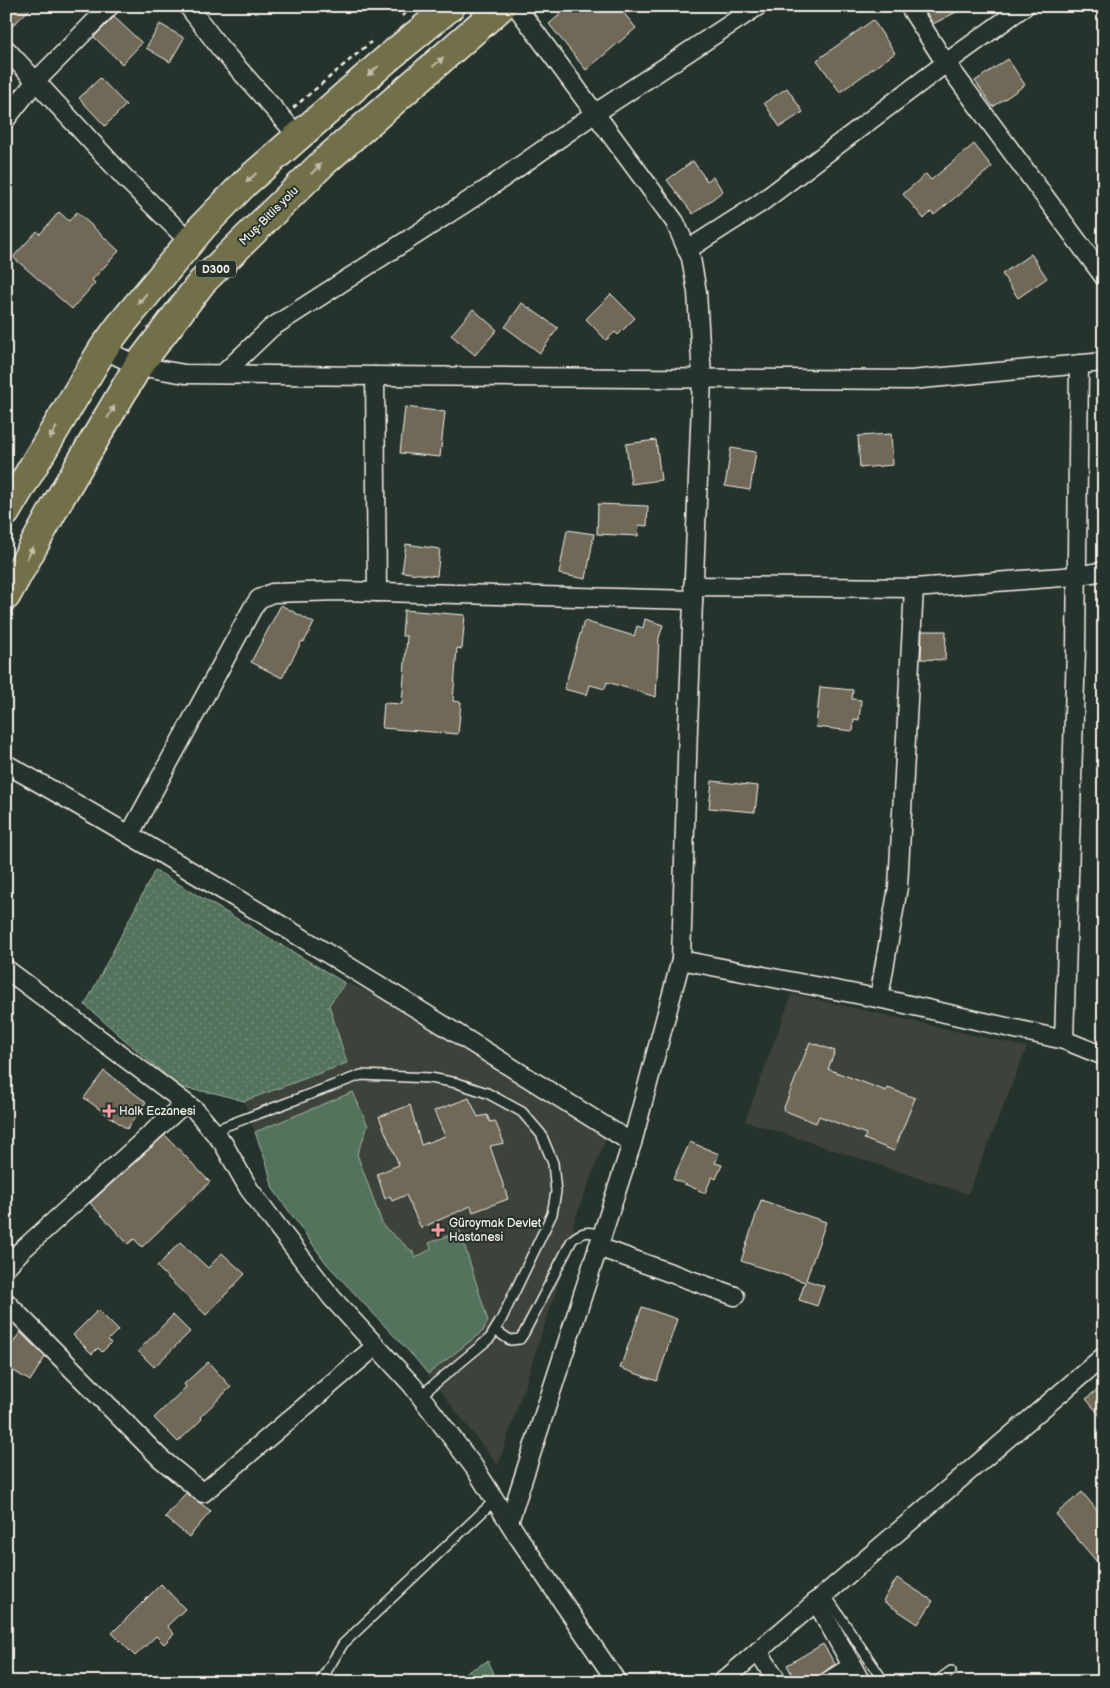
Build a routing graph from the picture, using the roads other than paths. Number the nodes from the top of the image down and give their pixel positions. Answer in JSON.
{"nodes":[{"id":1,"x":110,"y":6,"type":"edge"},
{"id":2,"x":188,"y":6,"type":"edge"},
{"id":3,"x":451,"y":6,"type":"edge"},
{"id":4,"x":502,"y":6,"type":"edge"},
{"id":5,"x":516,"y":6,"type":"edge"},
{"id":6,"x":758,"y":6,"type":"edge"},
{"id":7,"x":910,"y":6,"type":"edge"},
{"id":8,"x":1025,"y":6,"type":"edge"},
{"id":9,"x":6,"y":49,"type":"edge"},
{"id":10,"x":946,"y":63,"type":"junction"},
{"id":11,"x":36,"y":81,"type":"junction"},
{"id":12,"x":594,"y":114,"type":"junction"},
{"id":13,"x":6,"y":120,"type":"edge"},
{"id":14,"x":290,"y":127,"type":"junction"},
{"id":15,"x":190,"y":242,"type":"junction"},
{"id":16,"x":687,"y":250,"type":"junction"},
{"id":17,"x":1104,"y":276,"type":"edge"},
{"id":18,"x":103,"y":348,"type":"junction"},
{"id":19,"x":1104,"y":362,"type":"edge"},
{"id":20,"x":1079,"y":364,"type":"junction"},
{"id":21,"x":138,"y":366,"type":"junction"},
{"id":22,"x":223,"y":374,"type":"junction"},
{"id":23,"x":374,"y":376,"type":"junction"},
{"id":24,"x":702,"y":378,"type":"junction"},
{"id":25,"x":6,"y":512,"type":"edge"},
{"id":26,"x":1104,"y":571,"type":"edge"},
{"id":27,"x":1076,"y":576,"type":"junction"},
{"id":28,"x":914,"y":588,"type":"junction"},
{"id":29,"x":377,"y":592,"type":"junction"},
{"id":30,"x":693,"y":593,"type":"junction"},
{"id":31,"x":6,"y":596,"type":"edge"},
{"id":32,"x":6,"y":764,"type":"edge"},
{"id":33,"x":130,"y":834,"type":"junction"},
{"id":34,"x":681,"y":960,"type":"junction"},
{"id":35,"x":6,"y":969,"type":"edge"},
{"id":36,"x":880,"y":998,"type":"junction"},
{"id":37,"x":1064,"y":1040,"type":"junction"},
{"id":38,"x":1104,"y":1056,"type":"edge"},
{"id":39,"x":185,"y":1103,"type":"junction"},
{"id":40,"x":212,"y":1130,"type":"junction"},
{"id":41,"x":632,"y":1143,"type":"junction"},
{"id":42,"x":600,"y":1241,"type":"junction"},
{"id":43,"x":14,"y":1252,"type":"edge"},
{"id":44,"x":6,"y":1267,"type":"edge"},
{"id":45,"x":735,"y":1296,"type":"dead end"},
{"id":46,"x":6,"y":1302,"type":"edge"},
{"id":47,"x":495,"y":1330,"type":"junction"},
{"id":48,"x":376,"y":1346,"type":"junction"},
{"id":49,"x":1104,"y":1356,"type":"edge"},
{"id":50,"x":420,"y":1396,"type":"junction"},
{"id":51,"x":495,"y":1500,"type":"junction"},
{"id":52,"x":509,"y":1522,"type":"junction"},
{"id":53,"x":821,"y":1598,"type":"junction"},
{"id":54,"x":758,"y":1651,"type":"junction"},
{"id":55,"x":852,"y":1666,"type":"junction"},
{"id":56,"x":951,"y":1671,"type":"dead end"},
{"id":57,"x":320,"y":1682,"type":"edge"},
{"id":58,"x":617,"y":1682,"type":"edge"},
{"id":59,"x":722,"y":1682,"type":"edge"},
{"id":60,"x":778,"y":1682,"type":"edge"},
{"id":61,"x":827,"y":1682,"type":"edge"},
{"id":62,"x":861,"y":1682,"type":"edge"},
{"id":63,"x":884,"y":1682,"type":"edge"},
{"id":64,"x":936,"y":1682,"type":"edge"}],
"edges":[{"from":1,"to":11,"type":"street"},
{"from":2,"to":14,"type":"street"},
{"from":3,"to":14,"type":"highway","number":"D300","one_way":true},
{"from":21,"to":4,"type":"highway","name":"Muş-Bitlis yolu","number":"D300","one_way":true},
{"from":5,"to":12,"type":"street"},
{"from":6,"to":12,"type":"street"},
{"from":7,"to":10,"type":"street"},
{"from":8,"to":10,"type":"street"},
{"from":9,"to":11,"type":"street"},
{"from":10,"to":16,"type":"street"},
{"from":10,"to":17,"type":"street"},
{"from":11,"to":13,"type":"street"},
{"from":11,"to":15,"type":"street"},
{"from":12,"to":16,"type":"street"},
{"from":12,"to":22,"type":"street"},
{"from":14,"to":15,"type":"highway","number":"D300","one_way":true},
{"from":15,"to":18,"type":"highway","number":"D300","one_way":true},
{"from":16,"to":24,"type":"street"},
{"from":18,"to":21,"type":"street"},
{"from":18,"to":25,"type":"highway","number":"D300","one_way":true},
{"from":19,"to":20,"type":"street"},
{"from":20,"to":24,"type":"street"},
{"from":20,"to":27,"type":"street"},
{"from":21,"to":22,"type":"street"},
{"from":31,"to":21,"type":"highway","name":"Muş-Bitlis yolu","number":"D300","one_way":true},
{"from":22,"to":23,"type":"street"},
{"from":23,"to":24,"type":"street"},
{"from":23,"to":29,"type":"street"},
{"from":24,"to":30,"type":"street"},
{"from":26,"to":27,"type":"street"},
{"from":27,"to":28,"type":"street"},
{"from":27,"to":37,"type":"street"},
{"from":28,"to":30,"type":"street"},
{"from":28,"to":36,"type":"street"},
{"from":29,"to":30,"type":"street"},
{"from":29,"to":33,"type":"street"},
{"from":30,"to":34,"type":"street"},
{"from":32,"to":33,"type":"street"},
{"from":33,"to":41,"type":"street"},
{"from":34,"to":36,"type":"street"},
{"from":34,"to":41,"type":"street"},
{"from":35,"to":39,"type":"street"},
{"from":36,"to":37,"type":"street"},
{"from":37,"to":38,"type":"street"},
{"from":39,"to":40,"type":"street"},
{"from":39,"to":43,"type":"street"},
{"from":40,"to":47,"type":"lane"},
{"from":40,"to":48,"type":"street"},
{"from":41,"to":42,"type":"street"},
{"from":42,"to":45,"type":"street"},
{"from":42,"to":47,"type":"lane"},
{"from":42,"to":52,"type":"street"},
{"from":43,"to":44,"type":"street"},
{"from":46,"to":48,"type":"street"},
{"from":47,"to":50,"type":"lane"},
{"from":48,"to":50,"type":"street"},
{"from":49,"to":53,"type":"street"},
{"from":50,"to":51,"type":"street"},
{"from":51,"to":52,"type":"street"},
{"from":51,"to":57,"type":"lane"},
{"from":52,"to":58,"type":"street"},
{"from":53,"to":54,"type":"street"},
{"from":53,"to":55,"type":"street"},
{"from":53,"to":63,"type":"lane"},
{"from":54,"to":59,"type":"street"},
{"from":54,"to":60,"type":"street"},
{"from":55,"to":61,"type":"street"},
{"from":55,"to":62,"type":"street"},
{"from":56,"to":64,"type":"lane"}]}
